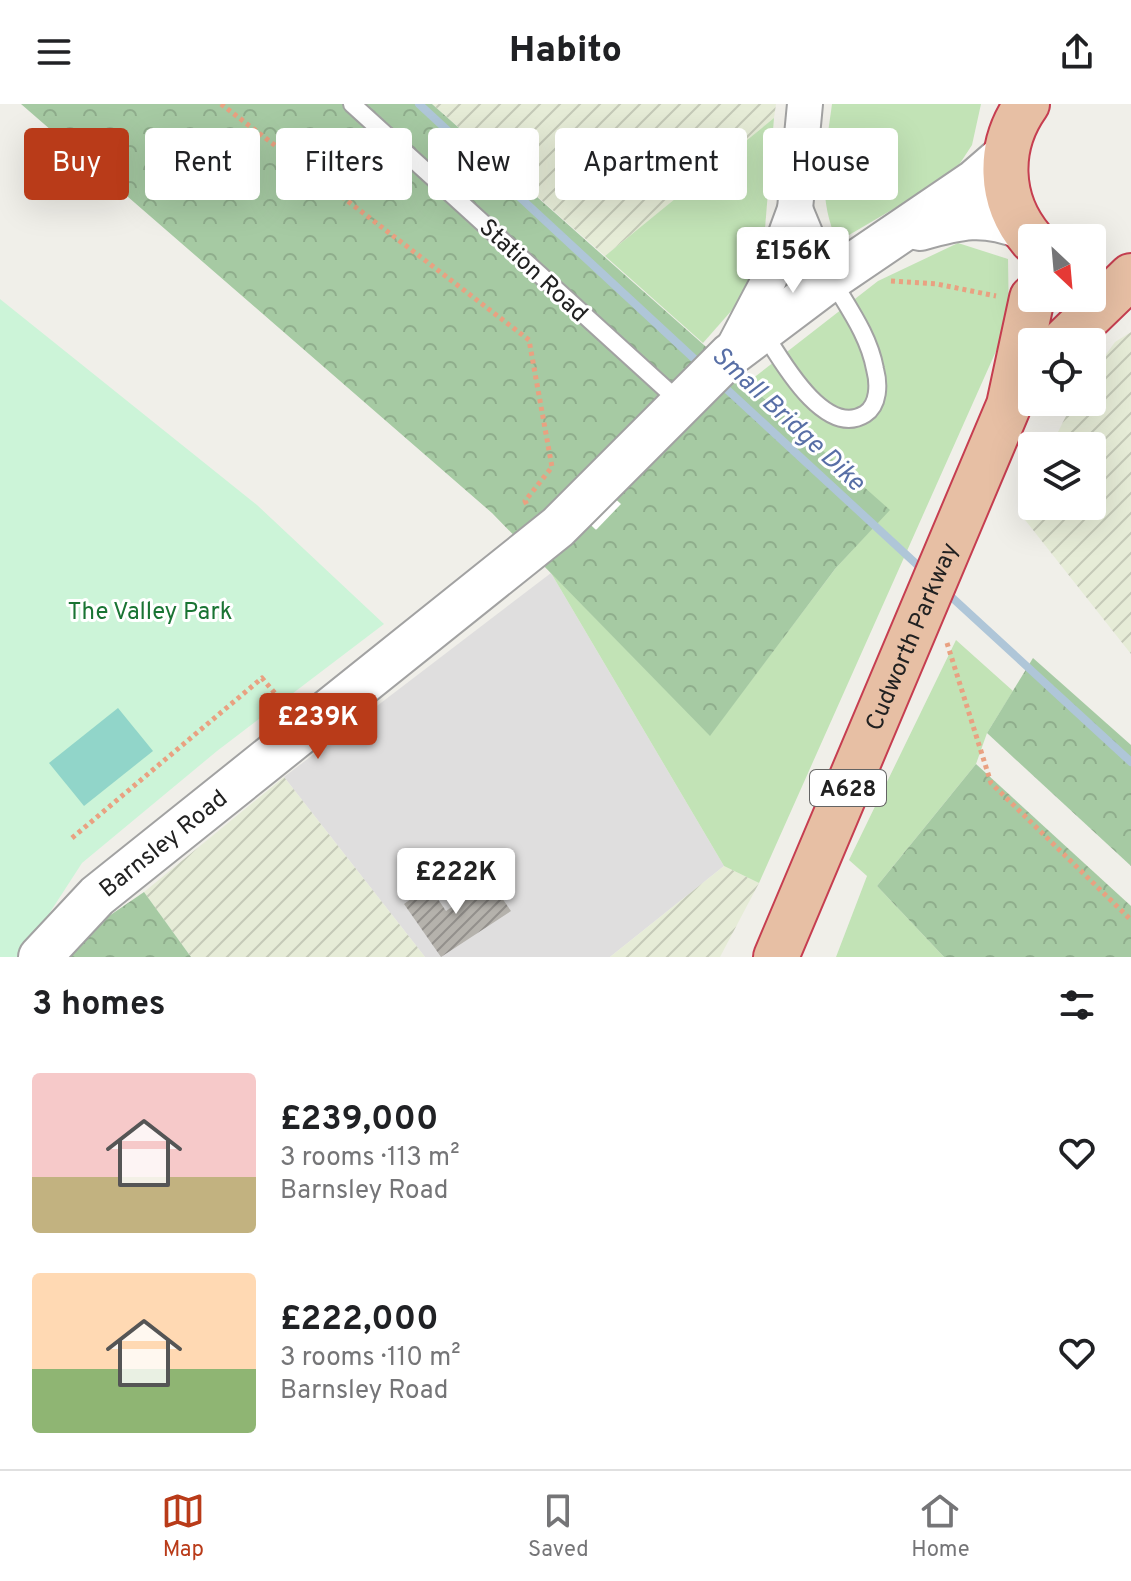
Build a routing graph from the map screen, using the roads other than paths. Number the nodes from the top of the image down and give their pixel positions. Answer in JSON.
{"nodes":[{"id":1,"x":352,"y":104,"type":"edge"},
{"id":2,"x":805,"y":104,"type":"edge"},
{"id":3,"x":1011,"y":126,"type":"edge"},
{"id":4,"x":795,"y":209,"type":"junction"},
{"id":5,"x":1022,"y":224,"type":"edge"},
{"id":6,"x":1018,"y":230,"type":"edge"},
{"id":7,"x":899,"y":234,"type":"junction"},
{"id":8,"x":1131,"y":273,"type":"edge"},
{"id":9,"x":1106,"y":274,"type":"edge"},
{"id":10,"x":831,"y":279,"type":"junction"},
{"id":11,"x":1077,"y":328,"type":"edge"},
{"id":12,"x":746,"y":342,"type":"junction"},
{"id":13,"x":688,"y":395,"type":"junction"},
{"id":14,"x":1018,"y":396,"type":"edge"},
{"id":15,"x":40,"y":957,"type":"edge"},
{"id":16,"x":776,"y":957,"type":"edge"}],
"edges":[{"from":1,"to":13,"type":"lane","name":"Station Road"},
{"from":2,"to":4,"type":"street"},
{"from":3,"to":5,"type":"highway"},
{"from":3,"to":7,"type":"street","name":"Barnsley Road"},
{"from":4,"to":10,"type":"street"},
{"from":4,"to":12,"type":"street"},
{"from":6,"to":7,"type":"street"},
{"from":7,"to":10,"type":"street","name":"Barnsley Road"},
{"from":8,"to":9,"type":"highway"},
{"from":8,"to":11,"type":"highway"},
{"from":10,"to":12,"type":"street","name":"Barnsley Road"},
{"from":10,"to":12,"type":"lane"},
{"from":12,"to":13,"type":"street","name":"Barnsley Road"},
{"from":13,"to":15,"type":"street","name":"Barnsley Road"},
{"from":14,"to":16,"type":"highway","name":"Cudworth Parkway","number":"A628"}]}
